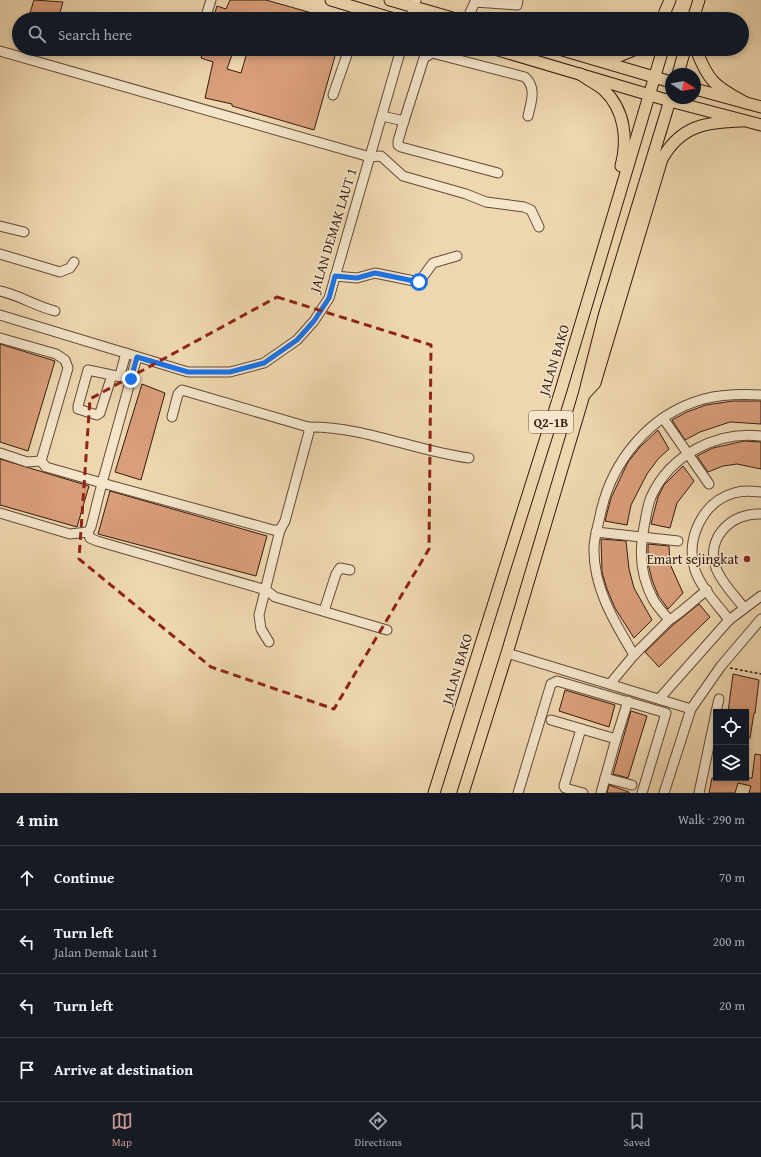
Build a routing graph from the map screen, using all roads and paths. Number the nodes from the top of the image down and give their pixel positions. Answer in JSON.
{"nodes":[{"id":1,"x":210,"y":0,"type":"edge"},
{"id":2,"x":331,"y":0,"type":"edge"},
{"id":3,"x":390,"y":0,"type":"edge"},
{"id":4,"x":518,"y":0,"type":"edge"},
{"id":5,"x":670,"y":0,"type":"edge"},
{"id":6,"x":677,"y":0,"type":"edge"},
{"id":7,"x":699,"y":0,"type":"edge"},
{"id":8,"x":706,"y":0,"type":"edge"},
{"id":9,"x":414,"y":3,"type":"edge"},
{"id":10,"x":207,"y":12,"type":"edge"},
{"id":11,"x":371,"y":12,"type":"edge"},
{"id":12,"x":438,"y":12,"type":"edge"},
{"id":13,"x":470,"y":12,"type":"edge"},
{"id":14,"x":665,"y":12,"type":"edge"},
{"id":15,"x":673,"y":12,"type":"edge"},
{"id":16,"x":695,"y":12,"type":"edge"},
{"id":17,"x":702,"y":12,"type":"edge"},
{"id":18,"x":0,"y":51,"type":"edge"},
{"id":19,"x":12,"y":54,"type":"edge"},
{"id":20,"x":17,"y":56,"type":"edge"},
{"id":21,"x":347,"y":56,"type":"edge"},
{"id":22,"x":397,"y":56,"type":"edge"},
{"id":23,"x":427,"y":56,"type":"edge"},
{"id":24,"x":444,"y":56,"type":"edge"},
{"id":25,"x":519,"y":56,"type":"edge"},
{"id":26,"x":584,"y":56,"type":"edge"},
{"id":27,"x":599,"y":56,"type":"edge"},
{"id":28,"x":619,"y":56,"type":"edge"},
{"id":29,"x":661,"y":56,"type":"edge"},
{"id":30,"x":683,"y":56,"type":"edge"},
{"id":31,"x":699,"y":56,"type":"edge"},
{"id":32,"x":680,"y":68,"type":"edge"},
{"id":33,"x":580,"y":74,"type":"junction"},
{"id":34,"x":655,"y":77,"type":"junction"},
{"id":35,"x":665,"y":80,"type":"edge"},
{"id":36,"x":701,"y":91,"type":"edge"},
{"id":37,"x":333,"y":95,"type":"dead end"},
{"id":38,"x":649,"y":95,"type":"junction"},
{"id":39,"x":665,"y":98,"type":"edge"},
{"id":40,"x":746,"y":103,"type":"junction"},
{"id":41,"x":668,"y":104,"type":"edge"},
{"id":42,"x":686,"y":104,"type":"edge"},
{"id":43,"x":761,"y":107,"type":"edge"},
{"id":44,"x":382,"y":116,"type":"junction"},
{"id":45,"x":528,"y":116,"type":"dead end"},
{"id":46,"x":742,"y":121,"type":"junction"},
{"id":47,"x":404,"y":122,"type":"junction"},
{"id":48,"x":761,"y":125,"type":"edge"},
{"id":49,"x":370,"y":157,"type":"junction"},
{"id":50,"x":498,"y":173,"type":"dead end"},
{"id":51,"x":0,"y":226,"type":"edge"},
{"id":52,"x":539,"y":227,"type":"dead end"},
{"id":53,"x":24,"y":232,"type":"dead end"},
{"id":54,"x":0,"y":254,"type":"edge"},
{"id":55,"x":457,"y":256,"type":"dead end"},
{"id":56,"x":74,"y":262,"type":"dead end"},
{"id":57,"x":335,"y":276,"type":"junction"},
{"id":58,"x":0,"y":291,"type":"edge"},
{"id":59,"x":55,"y":311,"type":"dead end"},
{"id":60,"x":0,"y":315,"type":"edge"},
{"id":61,"x":0,"y":338,"type":"edge"},
{"id":62,"x":126,"y":353,"type":"junction"},
{"id":63,"x":137,"y":357,"type":"junction"},
{"id":64,"x":116,"y":375,"type":"junction"},
{"id":65,"x":131,"y":379,"type":"junction"},
{"id":66,"x":561,"y":390,"type":"junction"},
{"id":67,"x":584,"y":395,"type":"junction"},
{"id":68,"x":761,"y":395,"type":"edge"},
{"id":69,"x":172,"y":417,"type":"dead end"},
{"id":70,"x":663,"y":418,"type":"junction"},
{"id":71,"x":308,"y":427,"type":"junction"},
{"id":72,"x":761,"y":436,"type":"edge"},
{"id":73,"x":0,"y":453,"type":"edge"},
{"id":74,"x":688,"y":454,"type":"junction"},
{"id":75,"x":469,"y":458,"type":"dead end"},
{"id":76,"x":41,"y":461,"type":"junction"},
{"id":77,"x":102,"y":482,"type":"junction"},
{"id":78,"x":709,"y":484,"type":"dead end"},
{"id":79,"x":761,"y":492,"type":"edge"},
{"id":80,"x":0,"y":513,"type":"edge"},
{"id":81,"x":761,"y":514,"type":"edge"},
{"id":82,"x":280,"y":530,"type":"junction"},
{"id":83,"x":88,"y":532,"type":"junction"},
{"id":84,"x":596,"y":532,"type":"junction"},
{"id":85,"x":642,"y":537,"type":"junction"},
{"id":86,"x":678,"y":541,"type":"dead end"},
{"id":87,"x":350,"y":570,"type":"dead end"},
{"id":88,"x":266,"y":590,"type":"junction"},
{"id":89,"x":707,"y":590,"type":"junction"},
{"id":90,"x":761,"y":596,"type":"edge"},
{"id":91,"x":744,"y":608,"type":"junction"},
{"id":92,"x":324,"y":611,"type":"junction"},
{"id":93,"x":761,"y":619,"type":"edge"},
{"id":94,"x":670,"y":620,"type":"junction"},
{"id":95,"x":729,"y":620,"type":"junction"},
{"id":96,"x":387,"y":630,"type":"dead end"},
{"id":97,"x":269,"y":642,"type":"dead end"},
{"id":98,"x":507,"y":653,"type":"junction"},
{"id":99,"x":634,"y":655,"type":"junction"},
{"id":100,"x":721,"y":666,"type":"junction"},
{"id":101,"x":559,"y":669,"type":"junction"},
{"id":102,"x":761,"y":674,"type":"edge"},
{"id":103,"x":555,"y":681,"type":"junction"},
{"id":104,"x":610,"y":684,"type":"junction"},
{"id":105,"x":659,"y":699,"type":"junction"},
{"id":106,"x":719,"y":699,"type":"dead end"},
{"id":107,"x":628,"y":701,"type":"junction"},
{"id":108,"x":669,"y":702,"type":"junction"},
{"id":109,"x":691,"y":708,"type":"junction"},
{"id":110,"x":717,"y":709,"type":"edge"},
{"id":111,"x":666,"y":713,"type":"junction"},
{"id":112,"x":551,"y":720,"type":"dead end"},
{"id":113,"x":713,"y":726,"type":"edge"},
{"id":114,"x":581,"y":729,"type":"junction"},
{"id":115,"x":616,"y":739,"type":"junction"},
{"id":116,"x":605,"y":778,"type":"junction"},
{"id":117,"x":632,"y":785,"type":"dead end"},
{"id":118,"x":434,"y":793,"type":"edge"},
{"id":119,"x":463,"y":793,"type":"edge"},
{"id":120,"x":518,"y":793,"type":"edge"},
{"id":121,"x":583,"y":793,"type":"edge"},
{"id":122,"x":600,"y":793,"type":"edge"},
{"id":123,"x":642,"y":793,"type":"edge"},
{"id":124,"x":664,"y":793,"type":"edge"},
{"id":125,"x":699,"y":793,"type":"edge"}],
"edges":[{"from":1,"to":10,"type":"street"},
{"from":2,"to":11,"type":"main road"},
{"from":3,"to":9,"type":"main road"},
{"from":4,"to":13,"type":"street"},
{"from":5,"to":14,"type":"main road"},
{"from":6,"to":15,"type":"main road"},
{"from":7,"to":16,"type":"main road"},
{"from":8,"to":17,"type":"main road"},
{"from":9,"to":12,"type":"main road"},
{"from":18,"to":19,"type":"street"},
{"from":20,"to":49,"type":"street"},
{"from":21,"to":37,"type":"street"},
{"from":22,"to":44,"type":"street","name":"JALAN DEMAK LAUT 1"},
{"from":23,"to":47,"type":"street"},
{"from":24,"to":45,"type":"street"},
{"from":25,"to":33,"type":"main road"},
{"from":26,"to":34,"type":"main road"},
{"from":27,"to":28,"type":"main road"},
{"from":29,"to":34,"type":"main road","name":"JALAN BAKO","number":"Q2-1B"},
{"from":30,"to":32,"type":"main road"},
{"from":31,"to":40,"type":"main road"},
{"from":33,"to":38,"type":"main road"},
{"from":33,"to":66,"type":"main road"},
{"from":34,"to":35,"type":"main road"},
{"from":34,"to":38,"type":"main road","name":"JALAN BAKO","number":"Q2-1B"},
{"from":36,"to":40,"type":"main road"},
{"from":38,"to":39,"type":"main road"},
{"from":38,"to":66,"type":"main road","name":"JALAN BAKO","number":"Q2-1B"},
{"from":40,"to":43,"type":"main road"},
{"from":41,"to":67,"type":"main road"},
{"from":42,"to":46,"type":"main road"},
{"from":44,"to":47,"type":"street"},
{"from":44,"to":49,"type":"street","name":"JALAN DEMAK LAUT 1"},
{"from":46,"to":48,"type":"main road"},
{"from":46,"to":67,"type":"main road"},
{"from":47,"to":50,"type":"street"},
{"from":49,"to":52,"type":"street"},
{"from":49,"to":57,"type":"street","name":"JALAN DEMAK LAUT 1"},
{"from":51,"to":53,"type":"street"},
{"from":54,"to":56,"type":"street"},
{"from":55,"to":57,"type":"street"},
{"from":57,"to":63,"type":"street","name":"JALAN DEMAK LAUT 1"},
{"from":58,"to":59,"type":"street"},
{"from":60,"to":62,"type":"street","name":"JALAN DEMAK LAUT 1"},
{"from":61,"to":76,"type":"street"},
{"from":62,"to":63,"type":"street","name":"JALAN DEMAK LAUT 1"},
{"from":62,"to":64,"type":"street"},
{"from":63,"to":65,"type":"street"},
{"from":64,"to":64,"type":"street"},
{"from":64,"to":65,"type":"street"},
{"from":65,"to":77,"type":"street"},
{"from":66,"to":118,"type":"main road","name":"JALAN BAKO","number":"Q2-1B"},
{"from":67,"to":98,"type":"main road"},
{"from":68,"to":70,"type":"street"},
{"from":69,"to":71,"type":"street"},
{"from":70,"to":74,"type":"street"},
{"from":70,"to":84,"type":"street"},
{"from":71,"to":75,"type":"street"},
{"from":71,"to":82,"type":"street"},
{"from":72,"to":74,"type":"street"},
{"from":73,"to":76,"type":"street"},
{"from":74,"to":78,"type":"street"},
{"from":74,"to":85,"type":"street"},
{"from":76,"to":77,"type":"street"},
{"from":77,"to":82,"type":"street"},
{"from":77,"to":83,"type":"street"},
{"from":79,"to":89,"type":"street"},
{"from":80,"to":83,"type":"street"},
{"from":81,"to":91,"type":"street"},
{"from":82,"to":88,"type":"street"},
{"from":83,"to":88,"type":"street"},
{"from":84,"to":85,"type":"street"},
{"from":84,"to":99,"type":"street"},
{"from":85,"to":86,"type":"street"},
{"from":85,"to":94,"type":"street"},
{"from":87,"to":92,"type":"street"},
{"from":88,"to":92,"type":"street"},
{"from":88,"to":97,"type":"street"},
{"from":89,"to":94,"type":"street"},
{"from":89,"to":95,"type":"street"},
{"from":90,"to":91,"type":"street"},
{"from":91,"to":95,"type":"street"},
{"from":92,"to":96,"type":"street"},
{"from":93,"to":100,"type":"street"},
{"from":94,"to":99,"type":"street"},
{"from":95,"to":105,"type":"street"},
{"from":98,"to":101,"type":"street"},
{"from":98,"to":119,"type":"main road"},
{"from":99,"to":104,"type":"street"},
{"from":100,"to":102,"type":"path"},
{"from":100,"to":109,"type":"street"},
{"from":101,"to":103,"type":"street"},
{"from":101,"to":104,"type":"street"},
{"from":103,"to":107,"type":"street"},
{"from":103,"to":120,"type":"street"},
{"from":104,"to":105,"type":"street"},
{"from":105,"to":108,"type":"street"},
{"from":106,"to":110,"type":"street"},
{"from":107,"to":111,"type":"street"},
{"from":107,"to":115,"type":"street"},
{"from":108,"to":109,"type":"street"},
{"from":108,"to":111,"type":"street"},
{"from":109,"to":124,"type":"street"},
{"from":111,"to":123,"type":"street"},
{"from":112,"to":114,"type":"street"},
{"from":113,"to":125,"type":"street"},
{"from":114,"to":115,"type":"street"},
{"from":114,"to":121,"type":"street"},
{"from":115,"to":116,"type":"street"},
{"from":116,"to":117,"type":"street"},
{"from":116,"to":122,"type":"street"}]}
